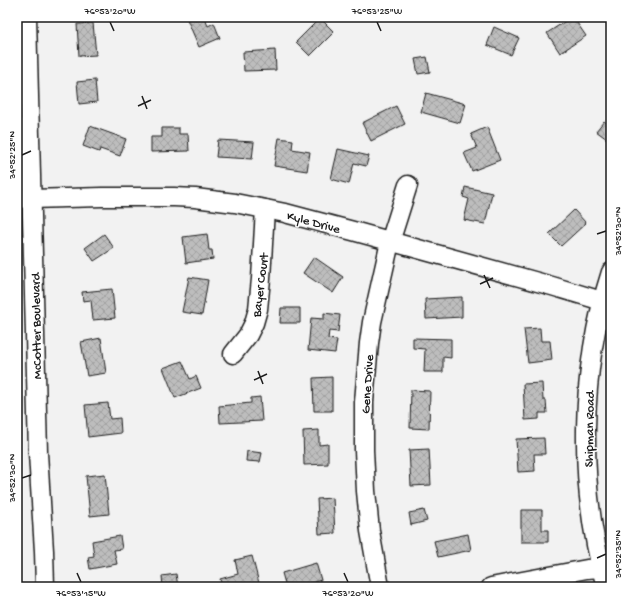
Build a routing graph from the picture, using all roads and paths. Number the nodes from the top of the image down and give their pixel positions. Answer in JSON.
{"nodes":[{"id":1,"x":27,"y":17,"type":"edge"},
{"id":2,"x":408,"y":185,"type":"dead end"},
{"id":3,"x":24,"y":199,"type":"edge"},
{"id":4,"x":266,"y":209,"type":"junction"},
{"id":5,"x":390,"y":242,"type":"junction"},
{"id":6,"x":611,"y":272,"type":"edge"},
{"id":7,"x":602,"y":301,"type":"junction"},
{"id":8,"x":233,"y":354,"type":"dead end"},
{"id":9,"x":601,"y":568,"type":"junction"},
{"id":10,"x":45,"y":587,"type":"edge"},
{"id":11,"x":380,"y":587,"type":"edge"},
{"id":12,"x":491,"y":587,"type":"edge"},
{"id":13,"x":606,"y":587,"type":"edge"}],
"edges":[{"from":1,"to":3,"type":"street","name":"McCotter Boulevard"},
{"from":2,"to":5,"type":"street","name":"Gene Drive"},
{"from":3,"to":4,"type":"street","name":"Kyle Drive"},
{"from":3,"to":10,"type":"street","name":"McCotter Boulevard"},
{"from":4,"to":5,"type":"street","name":"Kyle Drive"},
{"from":4,"to":8,"type":"street","name":"Bayer Court"},
{"from":5,"to":7,"type":"street","name":"Kyle Drive"},
{"from":5,"to":11,"type":"street","name":"Gene Drive"},
{"from":6,"to":7,"type":"street","name":"Shipman Road"},
{"from":7,"to":9,"type":"street","name":"Shipman Road"},
{"from":9,"to":12,"type":"street"},
{"from":9,"to":13,"type":"street","name":"Shipman Road"}]}
